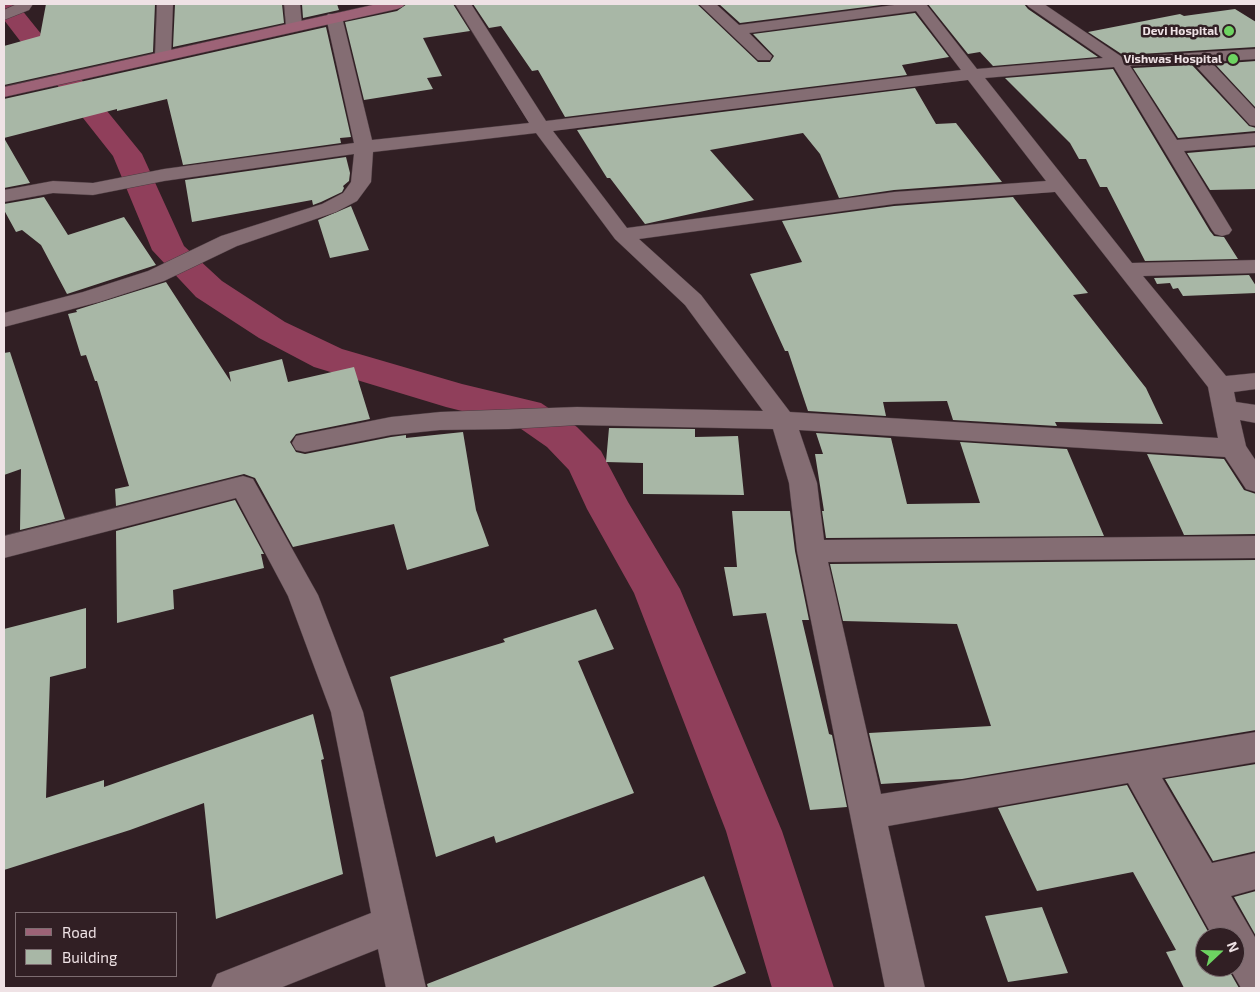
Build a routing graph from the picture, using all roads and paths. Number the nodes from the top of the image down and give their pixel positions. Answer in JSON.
{"nodes":[{"id":1,"x":165,"y":4,"type":"edge"},
{"id":2,"x":292,"y":4,"type":"edge"},
{"id":3,"x":397,"y":4,"type":"edge"},
{"id":4,"x":463,"y":4,"type":"edge"},
{"id":5,"x":707,"y":4,"type":"edge"},
{"id":6,"x":1034,"y":4,"type":"edge"},
{"id":7,"x":919,"y":5,"type":"edge"},
{"id":8,"x":24,"y":6,"type":"edge"},
{"id":9,"x":4,"y":15,"type":"edge"},
{"id":10,"x":334,"y":18,"type":"junction"},
{"id":11,"x":294,"y":26,"type":"junction"},
{"id":12,"x":737,"y":30,"type":"junction"},
{"id":13,"x":1256,"y":54,"type":"edge"},
{"id":14,"x":163,"y":55,"type":"junction"},
{"id":15,"x":764,"y":56,"type":"dead end"},
{"id":16,"x":1197,"y":57,"type":"junction"},
{"id":17,"x":1119,"y":62,"type":"junction"},
{"id":18,"x":972,"y":74,"type":"junction"},
{"id":19,"x":4,"y":92,"type":"edge"},
{"id":20,"x":1256,"y":121,"type":"edge"},
{"id":21,"x":540,"y":126,"type":"junction"},
{"id":22,"x":1256,"y":139,"type":"edge"},
{"id":23,"x":1172,"y":146,"type":"junction"},
{"id":24,"x":364,"y":147,"type":"junction"},
{"id":25,"x":1060,"y":186,"type":"junction"},
{"id":26,"x":4,"y":196,"type":"edge"},
{"id":27,"x":1222,"y":230,"type":"dead end"},
{"id":28,"x":622,"y":235,"type":"junction"},
{"id":29,"x":1256,"y":266,"type":"edge"},
{"id":30,"x":1126,"y":270,"type":"junction"},
{"id":31,"x":4,"y":320,"type":"edge"},
{"id":32,"x":1256,"y":381,"type":"edge"},
{"id":33,"x":1223,"y":397,"type":"junction"},
{"id":34,"x":1256,"y":414,"type":"edge"},
{"id":35,"x":783,"y":420,"type":"junction"},
{"id":36,"x":305,"y":443,"type":"dead end"},
{"id":37,"x":1233,"y":448,"type":"junction"},
{"id":38,"x":1256,"y":482,"type":"edge"},
{"id":39,"x":4,"y":547,"type":"edge"},
{"id":40,"x":1256,"y":547,"type":"edge"},
{"id":41,"x":811,"y":551,"type":"junction"},
{"id":42,"x":1256,"y":747,"type":"edge"},
{"id":43,"x":1137,"y":766,"type":"junction"},
{"id":44,"x":867,"y":813,"type":"junction"},
{"id":45,"x":1256,"y":871,"type":"edge"},
{"id":46,"x":1204,"y":884,"type":"junction"},
{"id":47,"x":392,"y":924,"type":"junction"},
{"id":48,"x":1228,"y":927,"type":"edge"},
{"id":49,"x":1245,"y":957,"type":"edge"},
{"id":50,"x":1256,"y":976,"type":"edge"},
{"id":51,"x":231,"y":988,"type":"edge"},
{"id":52,"x":406,"y":988,"type":"edge"},
{"id":53,"x":905,"y":988,"type":"edge"}],
"edges":[{"from":1,"to":14,"type":"street"},
{"from":2,"to":11,"type":"street"},
{"from":3,"to":10,"type":"street"},
{"from":4,"to":21,"type":"street"},
{"from":5,"to":12,"type":"street"},
{"from":6,"to":17,"type":"street"},
{"from":7,"to":12,"type":"street"},
{"from":7,"to":18,"type":"street"},
{"from":8,"to":9,"type":"street"},
{"from":10,"to":11,"type":"street"},
{"from":10,"to":24,"type":"street"},
{"from":11,"to":14,"type":"street"},
{"from":12,"to":15,"type":"street"},
{"from":13,"to":16,"type":"street"},
{"from":14,"to":19,"type":"street"},
{"from":16,"to":17,"type":"street"},
{"from":16,"to":20,"type":"street"},
{"from":17,"to":18,"type":"street"},
{"from":17,"to":23,"type":"street"},
{"from":18,"to":21,"type":"street"},
{"from":18,"to":25,"type":"street"},
{"from":21,"to":24,"type":"street"},
{"from":21,"to":28,"type":"street"},
{"from":22,"to":23,"type":"street"},
{"from":23,"to":27,"type":"street"},
{"from":24,"to":26,"type":"street"},
{"from":24,"to":31,"type":"street"},
{"from":25,"to":28,"type":"street"},
{"from":25,"to":30,"type":"street"},
{"from":28,"to":35,"type":"street"},
{"from":29,"to":30,"type":"street"},
{"from":30,"to":33,"type":"street"},
{"from":32,"to":33,"type":"street"},
{"from":33,"to":34,"type":"street"},
{"from":33,"to":37,"type":"street"},
{"from":35,"to":36,"type":"street"},
{"from":35,"to":37,"type":"street"},
{"from":35,"to":41,"type":"street"},
{"from":37,"to":38,"type":"street"},
{"from":39,"to":47,"type":"street"},
{"from":40,"to":41,"type":"street"},
{"from":41,"to":44,"type":"street"},
{"from":42,"to":43,"type":"street"},
{"from":43,"to":44,"type":"street"},
{"from":43,"to":46,"type":"street"},
{"from":44,"to":53,"type":"street"},
{"from":45,"to":46,"type":"street"},
{"from":46,"to":48,"type":"street"},
{"from":47,"to":51,"type":"street"},
{"from":47,"to":52,"type":"street"},
{"from":49,"to":50,"type":"street"}]}
